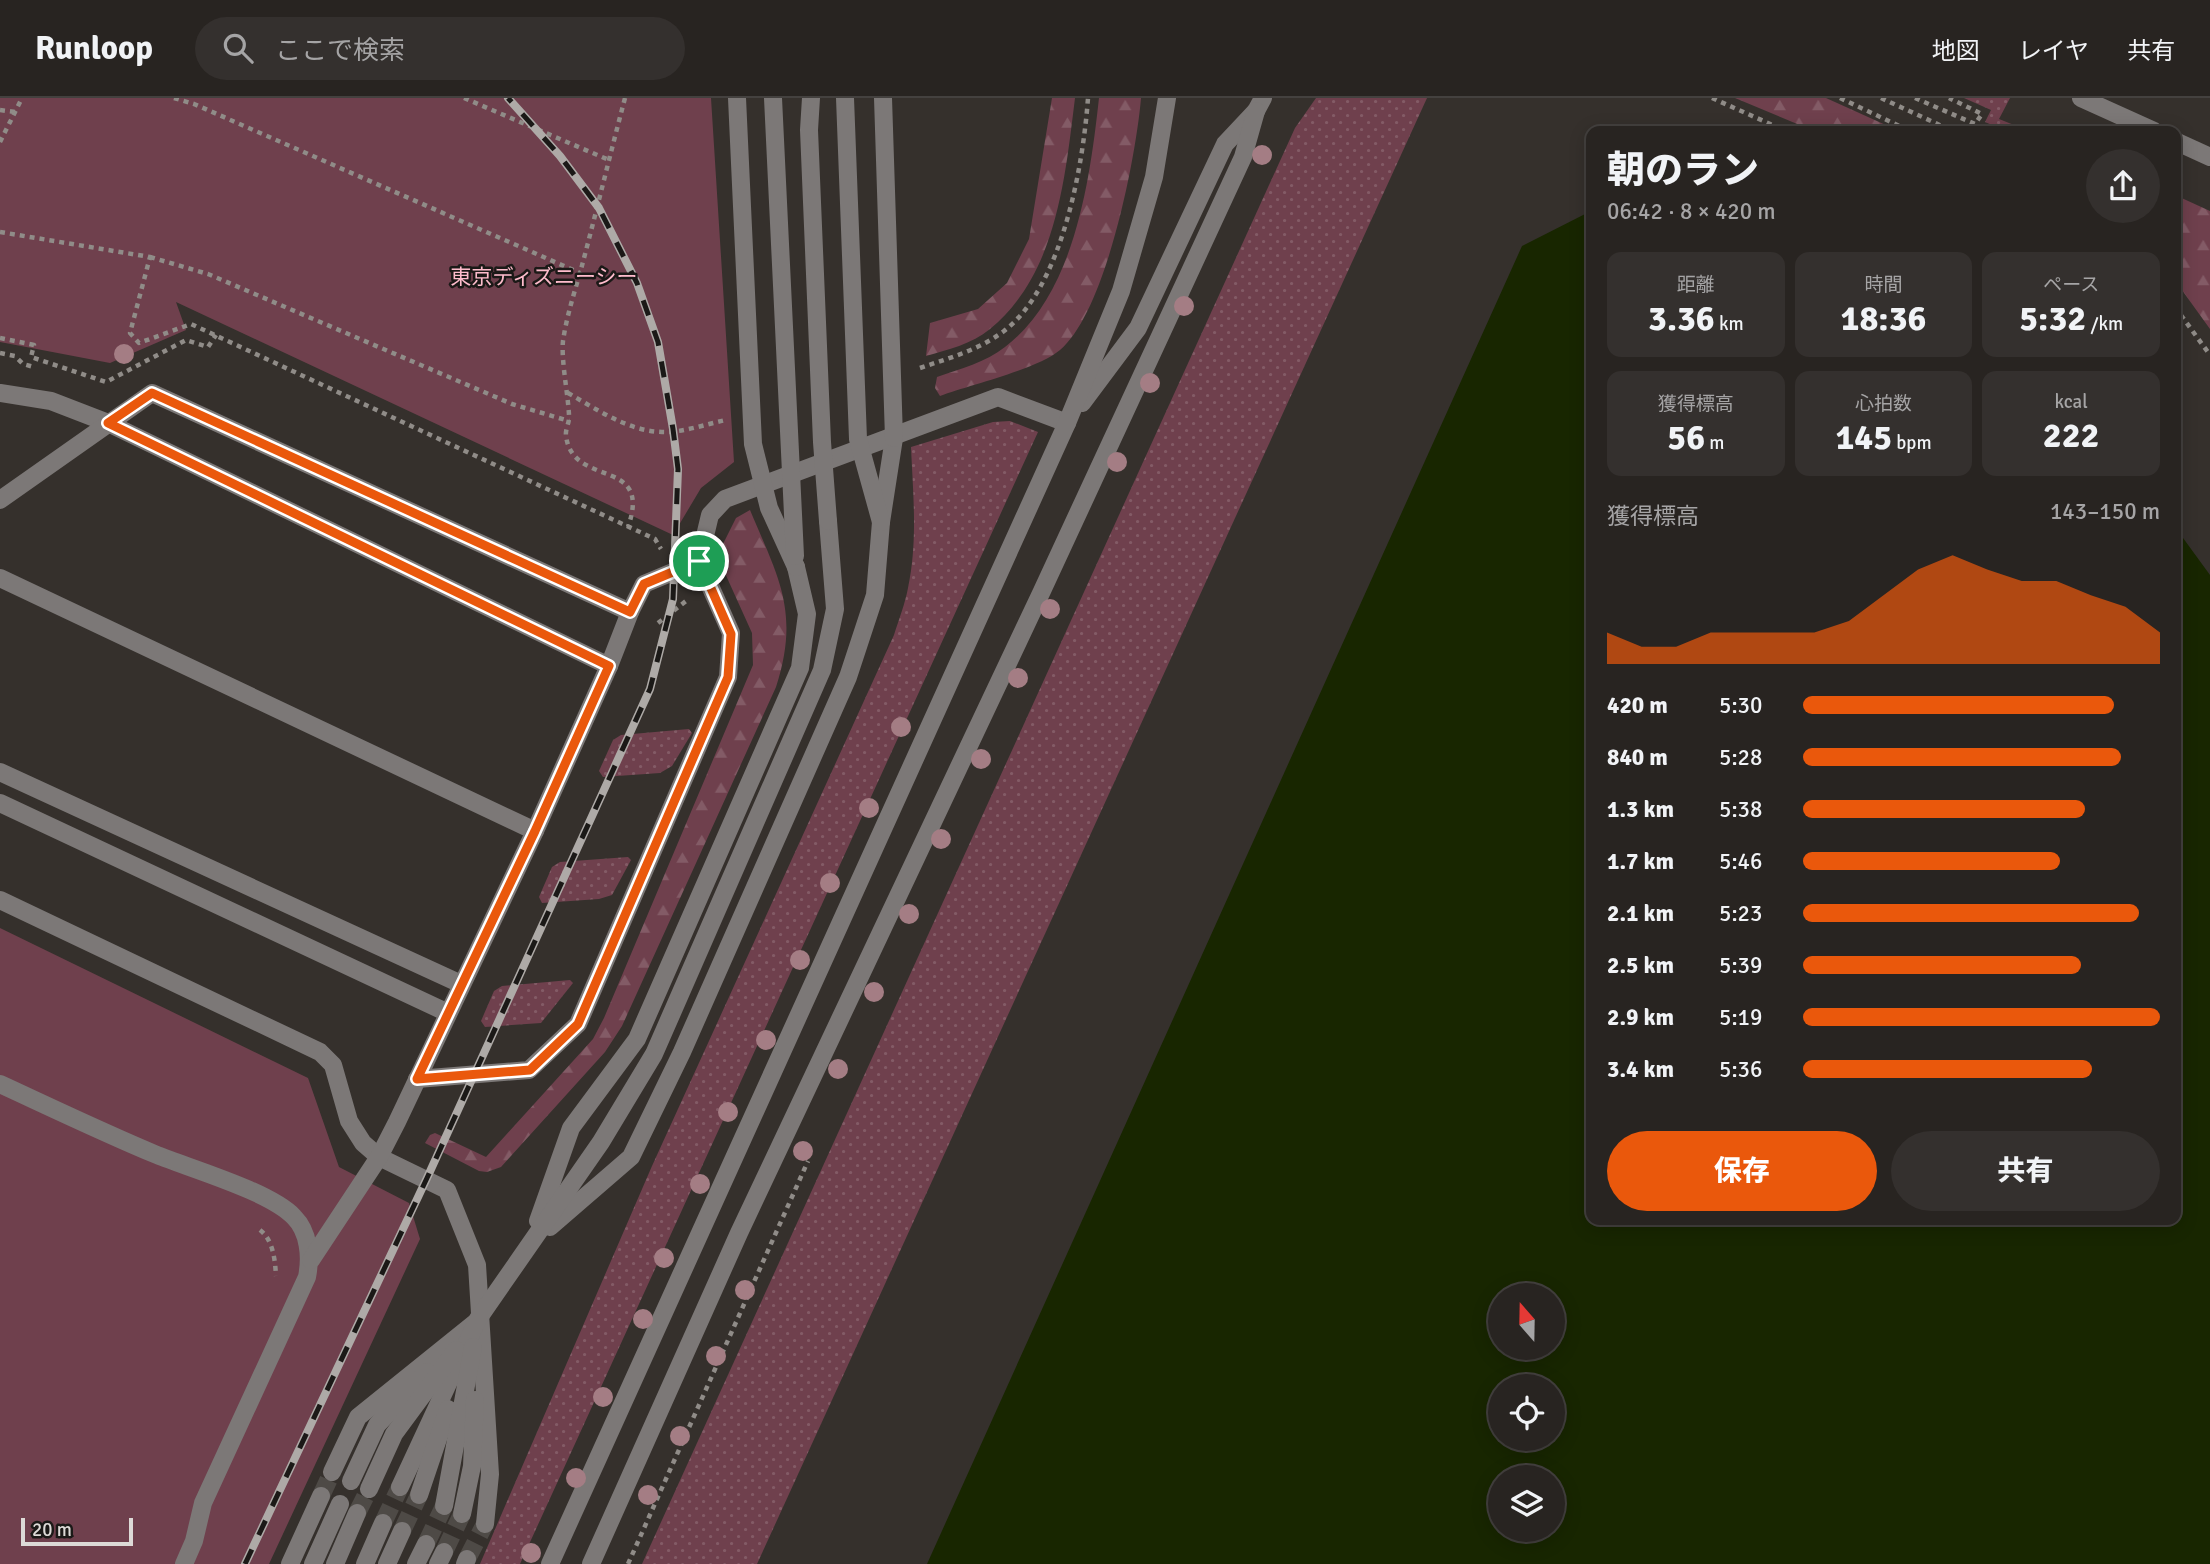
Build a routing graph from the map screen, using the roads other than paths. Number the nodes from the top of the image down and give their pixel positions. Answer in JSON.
{"nodes":[{"id":1,"x":737,"y":98,"type":"edge"},
{"id":2,"x":773,"y":98,"type":"edge"},
{"id":3,"x":811,"y":98,"type":"edge"},
{"id":4,"x":845,"y":98,"type":"edge"},
{"id":5,"x":883,"y":98,"type":"edge"},
{"id":6,"x":1167,"y":98,"type":"edge"},
{"id":7,"x":2081,"y":98,"type":"edge"},
{"id":8,"x":1260,"y":104,"type":"edge"},
{"id":9,"x":2143,"y":126,"type":"edge"},
{"id":10,"x":2181,"y":144,"type":"edge"},
{"id":11,"x":2210,"y":157,"type":"edge"},
{"id":12,"x":0,"y":393,"type":"edge"},
{"id":13,"x":108,"y":423,"type":"junction"},
{"id":14,"x":1067,"y":423,"type":"junction"},
{"id":15,"x":0,"y":500,"type":"edge"},
{"id":16,"x":881,"y":522,"type":"junction"},
{"id":17,"x":699,"y":561,"type":"junction"},
{"id":18,"x":796,"y":567,"type":"junction"},
{"id":19,"x":0,"y":578,"type":"edge"},
{"id":20,"x":630,"y":612,"type":"junction"},
{"id":21,"x":609,"y":666,"type":"junction"},
{"id":22,"x":0,"y":772,"type":"edge"},
{"id":23,"x":0,"y":803,"type":"edge"},
{"id":24,"x":535,"y":831,"type":"junction"},
{"id":25,"x":0,"y":900,"type":"edge"},
{"id":26,"x":461,"y":984,"type":"junction"},
{"id":27,"x":448,"y":1013,"type":"junction"},
{"id":28,"x":417,"y":1079,"type":"junction"},
{"id":29,"x":0,"y":1084,"type":"edge"},
{"id":30,"x":379,"y":1157,"type":"junction"},
{"id":31,"x":530,"y":1245,"type":"junction"},
{"id":32,"x":311,"y":1260,"type":"junction"},
{"id":33,"x":478,"y":1320,"type":"junction"},
{"id":34,"x":332,"y":1472,"type":"tunnel mouth"},
{"id":35,"x":351,"y":1480,"type":"tunnel mouth"},
{"id":36,"x":400,"y":1487,"type":"tunnel mouth"},
{"id":37,"x":369,"y":1489,"type":"tunnel mouth"},
{"id":38,"x":419,"y":1495,"type":"tunnel mouth"},
{"id":39,"x":321,"y":1496,"type":"tunnel mouth"},
{"id":40,"x":340,"y":1504,"type":"tunnel mouth"},
{"id":41,"x":444,"y":1506,"type":"tunnel mouth"},
{"id":42,"x":357,"y":1513,"type":"tunnel mouth"},
{"id":43,"x":462,"y":1514,"type":"tunnel mouth"},
{"id":44,"x":383,"y":1522,"type":"tunnel mouth"},
{"id":45,"x":485,"y":1524,"type":"tunnel mouth"},
{"id":46,"x":402,"y":1531,"type":"tunnel mouth"},
{"id":47,"x":426,"y":1544,"type":"tunnel mouth"},
{"id":48,"x":184,"y":1564,"type":"edge"},
{"id":49,"x":290,"y":1564,"type":"edge"},
{"id":50,"x":313,"y":1564,"type":"edge"},
{"id":51,"x":335,"y":1564,"type":"edge"},
{"id":52,"x":365,"y":1564,"type":"edge"},
{"id":53,"x":387,"y":1564,"type":"edge"},
{"id":54,"x":416,"y":1564,"type":"edge"},
{"id":55,"x":550,"y":1564,"type":"edge"},
{"id":56,"x":591,"y":1564,"type":"edge"}],
"edges":[{"from":1,"to":18,"type":"street","bridge":true},
{"from":2,"to":18,"type":"street","bridge":true},
{"from":3,"to":31,"type":"street","bridge":true},
{"from":4,"to":16,"type":"street","bridge":true},
{"from":5,"to":16,"type":"street","bridge":true},
{"from":6,"to":14,"type":"street"},
{"from":7,"to":9,"type":"street"},
{"from":8,"to":14,"type":"street"},
{"from":8,"to":56,"type":"street"},
{"from":10,"to":11,"type":"street"},
{"from":12,"to":13,"type":"street"},
{"from":13,"to":15,"type":"street"},
{"from":13,"to":20,"type":"street"},
{"from":13,"to":21,"type":"street"},
{"from":14,"to":17,"type":"street"},
{"from":14,"to":55,"type":"street"},
{"from":16,"to":31,"type":"street"},
{"from":17,"to":20,"type":"street"},
{"from":17,"to":28,"type":"street"},
{"from":18,"to":31,"type":"street"},
{"from":19,"to":24,"type":"street"},
{"from":20,"to":21,"type":"street"},
{"from":21,"to":24,"type":"street"},
{"from":22,"to":26,"type":"street"},
{"from":23,"to":27,"type":"street"},
{"from":24,"to":26,"type":"street"},
{"from":25,"to":30,"type":"street"},
{"from":26,"to":27,"type":"street"},
{"from":27,"to":28,"type":"street"},
{"from":28,"to":30,"type":"street"},
{"from":29,"to":32,"type":"street"},
{"from":30,"to":32,"type":"street"},
{"from":30,"to":33,"type":"street"},
{"from":31,"to":33,"type":"street"},
{"from":32,"to":48,"type":"street"},
{"from":33,"to":34,"type":"street"},
{"from":33,"to":35,"type":"street"},
{"from":33,"to":36,"type":"street"},
{"from":33,"to":37,"type":"street"},
{"from":33,"to":38,"type":"street"},
{"from":33,"to":41,"type":"street"},
{"from":33,"to":43,"type":"street"},
{"from":33,"to":45,"type":"street"},
{"from":39,"to":49,"type":"street"},
{"from":40,"to":50,"type":"street"},
{"from":42,"to":51,"type":"street"},
{"from":44,"to":52,"type":"street"},
{"from":46,"to":53,"type":"street"},
{"from":47,"to":54,"type":"street"}]}
